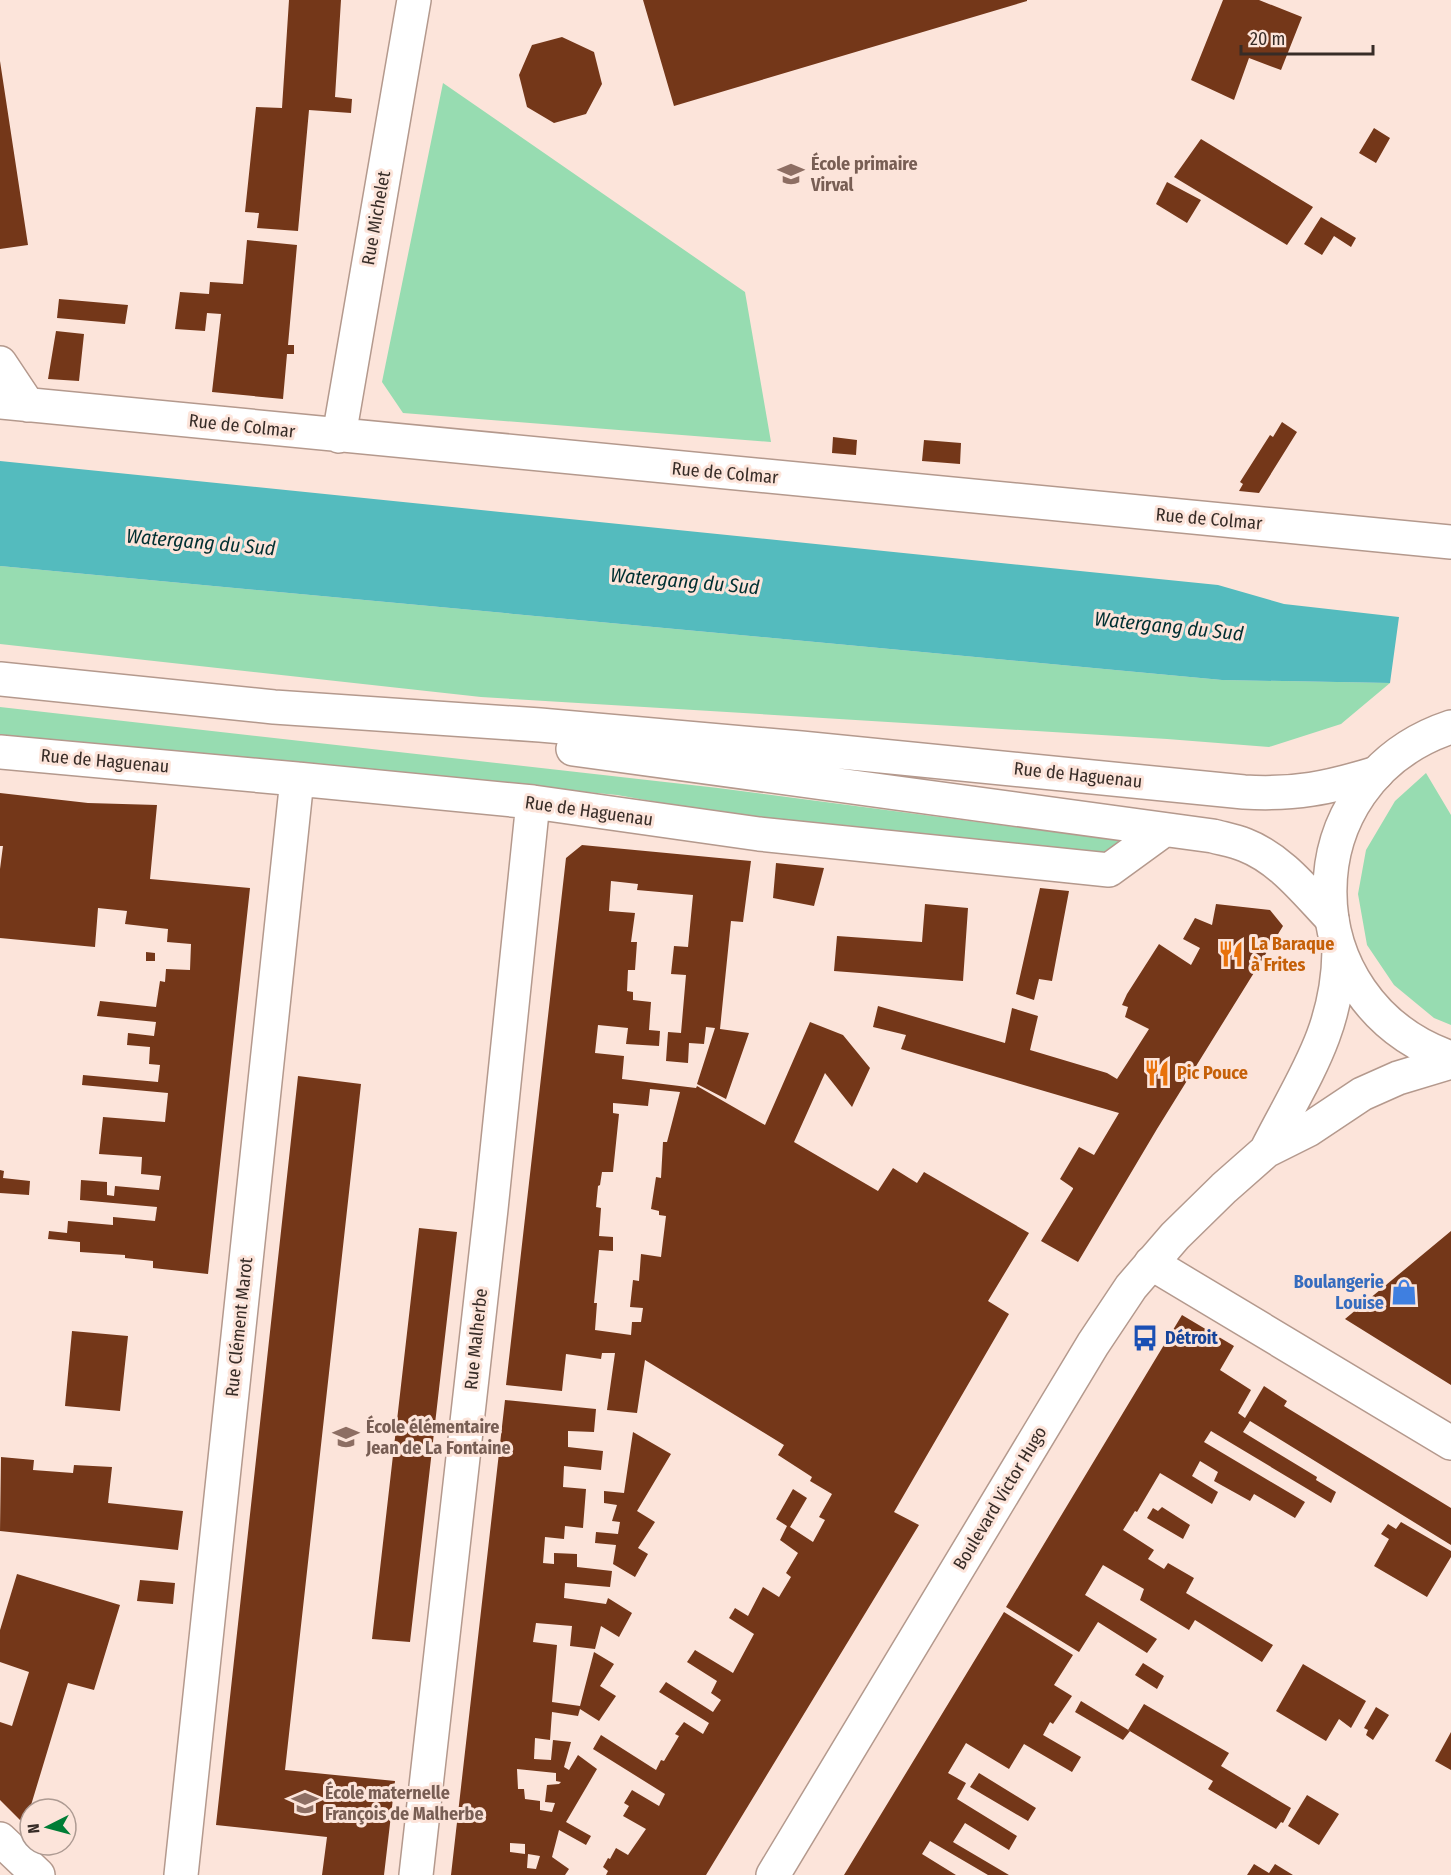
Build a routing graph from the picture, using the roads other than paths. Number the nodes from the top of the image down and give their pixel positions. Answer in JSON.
{"nodes":[{"id":1,"x":414,"y":0,"type":"edge"},
{"id":2,"x":0,"y":363,"type":"edge"},
{"id":3,"x":14,"y":404,"type":"edge"},
{"id":4,"x":339,"y":436,"type":"junction"},
{"id":5,"x":1451,"y":542,"type":"edge"},
{"id":6,"x":0,"y":679,"type":"edge"},
{"id":7,"x":274,"y":707,"type":"junction"},
{"id":8,"x":1451,"y":727,"type":"edge"},
{"id":9,"x":0,"y":752,"type":"edge"},
{"id":10,"x":1377,"y":773,"type":"junction"},
{"id":11,"x":297,"y":778,"type":"junction"},
{"id":12,"x":533,"y":802,"type":"junction"},
{"id":13,"x":1164,"y":830,"type":"junction"},
{"id":14,"x":1332,"y":919,"type":"junction"},
{"id":15,"x":1339,"y":951,"type":"junction"},
{"id":16,"x":1451,"y":1060,"type":"edge"},
{"id":17,"x":1266,"y":1151,"type":"junction"},
{"id":18,"x":1151,"y":1263,"type":"junction"},
{"id":19,"x":1451,"y":1443,"type":"edge"},
{"id":20,"x":0,"y":1839,"type":"edge"},
{"id":21,"x":38,"y":1875,"type":"edge"},
{"id":22,"x":181,"y":1875,"type":"edge"},
{"id":23,"x":416,"y":1875,"type":"edge"},
{"id":24,"x":773,"y":1875,"type":"edge"}],
"edges":[{"from":1,"to":4,"type":"street","name":"Rue Michelet"},
{"from":2,"to":3,"type":"street"},
{"from":3,"to":4,"type":"street","name":"Rue de Colmar"},
{"from":4,"to":5,"type":"street","name":"Rue de Colmar"},
{"from":6,"to":7,"type":"street","name":"Rue de Haguenau"},
{"from":7,"to":10,"type":"street","name":"Rue de Haguenau"},
{"from":7,"to":13,"type":"street","name":"Rue de Haguenau"},
{"from":8,"to":10,"type":"street"},
{"from":9,"to":11,"type":"street","name":"Rue de Haguenau"},
{"from":10,"to":14,"type":"street"},
{"from":11,"to":12,"type":"street","name":"Rue de Haguenau"},
{"from":11,"to":22,"type":"street","name":"Rue Clément Marot"},
{"from":12,"to":13,"type":"street","name":"Rue de Haguenau"},
{"from":12,"to":23,"type":"street","name":"Rue Malherbe"},
{"from":13,"to":14,"type":"street","name":"Rue de Haguenau"},
{"from":14,"to":15,"type":"street"},
{"from":15,"to":16,"type":"street"},
{"from":15,"to":17,"type":"street","name":"Boulevard Victor Hugo"},
{"from":16,"to":17,"type":"street","name":"Boulevard Victor Hugo"},
{"from":17,"to":18,"type":"street","name":"Boulevard Victor Hugo"},
{"from":18,"to":19,"type":"street"},
{"from":18,"to":24,"type":"street","name":"Boulevard Victor Hugo"},
{"from":20,"to":21,"type":"street"}]}
